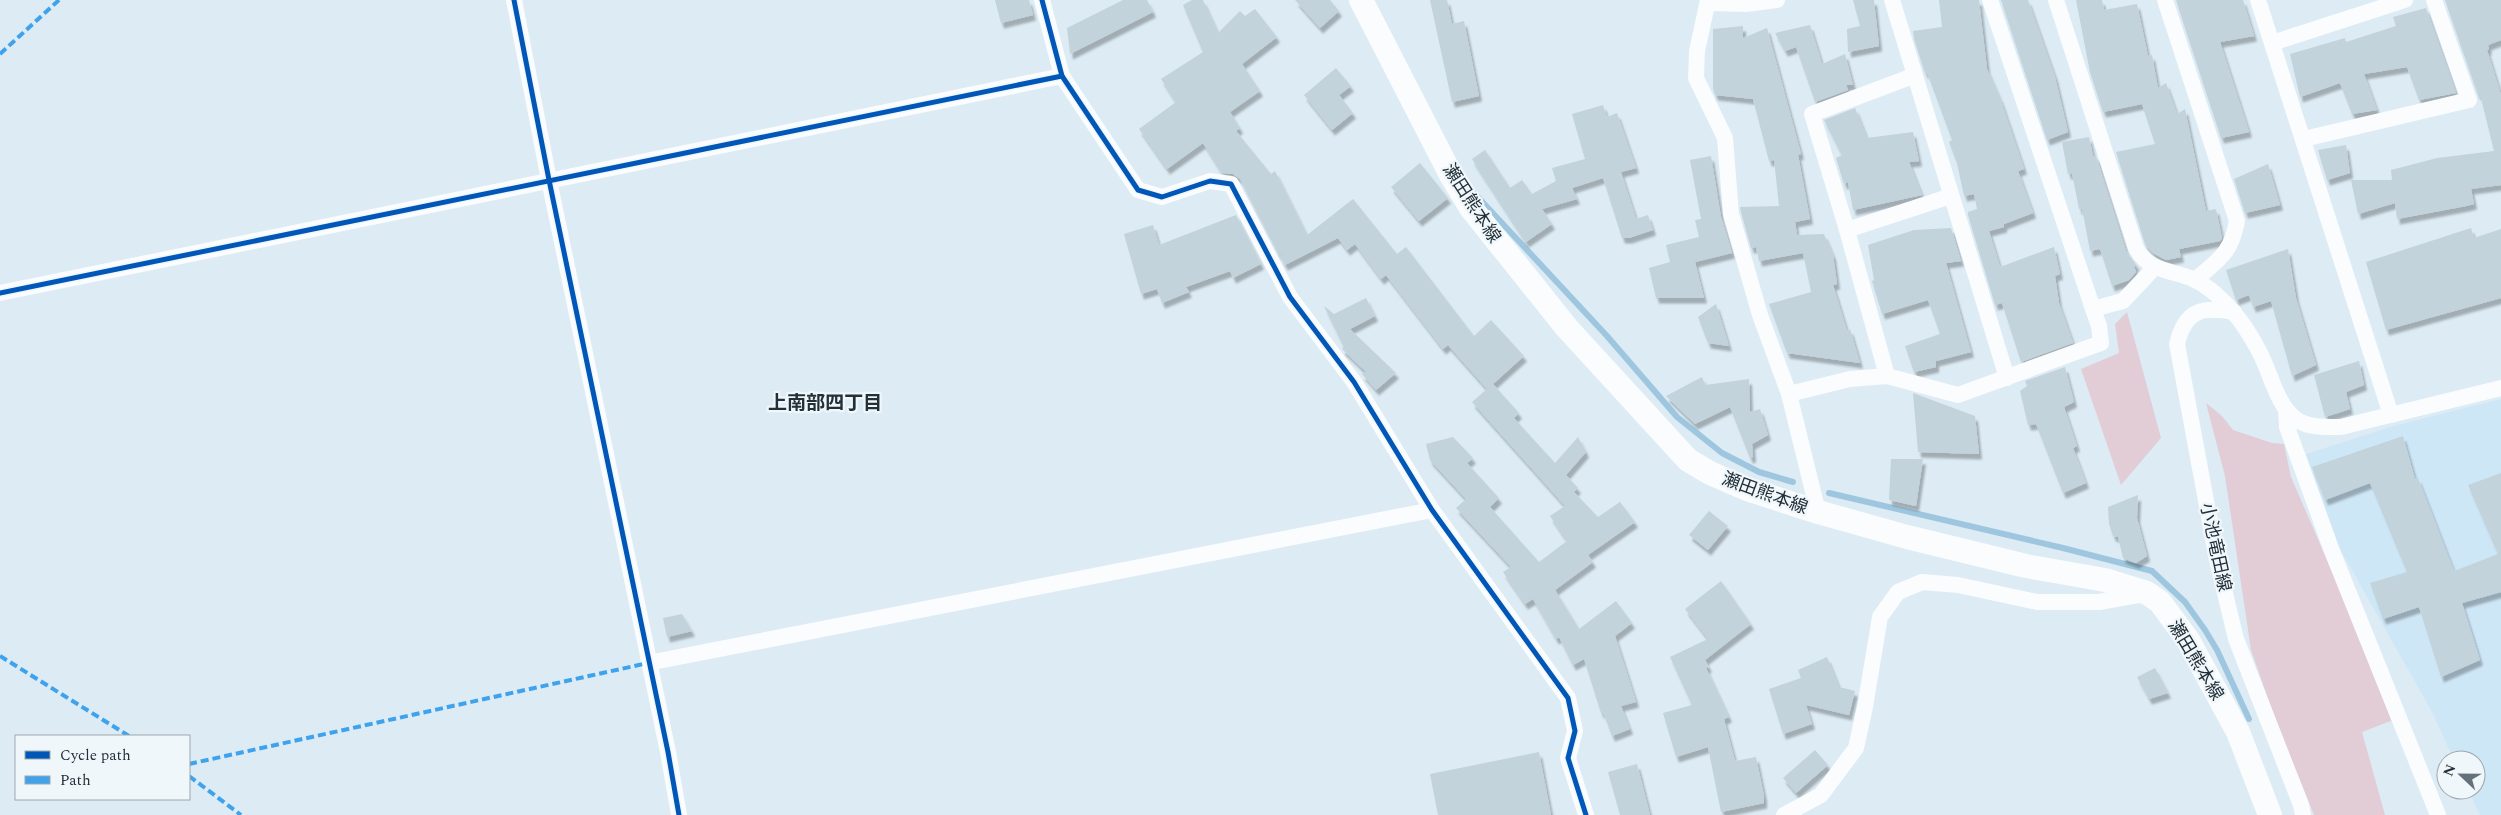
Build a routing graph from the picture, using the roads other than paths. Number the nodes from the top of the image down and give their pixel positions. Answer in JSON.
{"nodes":[{"id":1,"x":514,"y":0,"type":"edge"},
{"id":2,"x":1042,"y":0,"type":"edge"},
{"id":3,"x":1361,"y":0,"type":"edge"},
{"id":4,"x":1777,"y":0,"type":"edge"},
{"id":5,"x":1892,"y":0,"type":"edge"},
{"id":6,"x":1990,"y":0,"type":"edge"},
{"id":7,"x":2056,"y":0,"type":"edge"},
{"id":8,"x":2164,"y":0,"type":"edge"},
{"id":9,"x":2258,"y":0,"type":"edge"},
{"id":10,"x":2405,"y":0,"type":"edge"},
{"id":11,"x":2434,"y":0,"type":"edge"},
{"id":12,"x":1708,"y":1,"type":"edge"},
{"id":13,"x":2272,"y":43,"type":"junction"},
{"id":14,"x":1062,"y":76,"type":"junction"},
{"id":15,"x":1913,"y":76,"type":"junction"},
{"id":16,"x":2304,"y":139,"type":"junction"},
{"id":17,"x":549,"y":180,"type":"junction"},
{"id":18,"x":1951,"y":196,"type":"junction"},
{"id":19,"x":1847,"y":230,"type":"junction"},
{"id":20,"x":2155,"y":268,"type":"junction"},
{"id":21,"x":2194,"y":280,"type":"junction"},
{"id":22,"x":0,"y":293,"type":"edge"},
{"id":23,"x":2093,"y":309,"type":"junction"},
{"id":24,"x":2234,"y":312,"type":"junction"},
{"id":25,"x":1887,"y":376,"type":"junction"},
{"id":26,"x":2007,"y":378,"type":"junction"},
{"id":27,"x":2501,"y":388,"type":"edge"},
{"id":28,"x":1789,"y":394,"type":"junction"},
{"id":29,"x":2286,"y":410,"type":"junction"},
{"id":30,"x":2391,"y":414,"type":"junction"},
{"id":31,"x":1432,"y":510,"type":"junction"},
{"id":32,"x":1818,"y":512,"type":"junction"},
{"id":33,"x":2147,"y":594,"type":"junction"},
{"id":34,"x":648,"y":663,"type":"junction"},
{"id":35,"x":679,"y":815,"type":"edge"},
{"id":36,"x":1586,"y":815,"type":"edge"},
{"id":37,"x":1784,"y":815,"type":"edge"},
{"id":38,"x":2270,"y":815,"type":"edge"},
{"id":39,"x":2303,"y":815,"type":"edge"},
{"id":40,"x":2438,"y":815,"type":"edge"}],
"edges":[{"from":1,"to":17,"type":"street"},
{"from":2,"to":14,"type":"street"},
{"from":3,"to":32,"type":"main road","name":"瀬田熊本線"},
{"from":4,"to":12,"type":"street"},
{"from":5,"to":15,"type":"street"},
{"from":6,"to":23,"type":"street"},
{"from":7,"to":20,"type":"street"},
{"from":8,"to":21,"type":"street"},
{"from":9,"to":13,"type":"street"},
{"from":10,"to":13,"type":"street"},
{"from":11,"to":16,"type":"street"},
{"from":12,"to":28,"type":"street"},
{"from":13,"to":16,"type":"street"},
{"from":14,"to":17,"type":"street"},
{"from":14,"to":31,"type":"street"},
{"from":15,"to":18,"type":"street"},
{"from":15,"to":19,"type":"street"},
{"from":16,"to":30,"type":"street"},
{"from":17,"to":22,"type":"street"},
{"from":17,"to":34,"type":"street"},
{"from":18,"to":19,"type":"street"},
{"from":18,"to":26,"type":"street"},
{"from":19,"to":25,"type":"street"},
{"from":20,"to":21,"type":"street"},
{"from":20,"to":23,"type":"street"},
{"from":21,"to":24,"type":"street"},
{"from":23,"to":26,"type":"street"},
{"from":24,"to":29,"type":"street"},
{"from":24,"to":39,"type":"street","name":"小池竜田線"},
{"from":25,"to":26,"type":"street"},
{"from":25,"to":28,"type":"street"},
{"from":27,"to":30,"type":"street"},
{"from":28,"to":32,"type":"street"},
{"from":29,"to":30,"type":"street"},
{"from":29,"to":40,"type":"street"},
{"from":31,"to":34,"type":"street"},
{"from":31,"to":36,"type":"street"},
{"from":32,"to":33,"type":"main road","name":"瀬田熊本線"},
{"from":33,"to":37,"type":"street"},
{"from":33,"to":38,"type":"main road","name":"瀬田熊本線"},
{"from":34,"to":35,"type":"street"}]}
